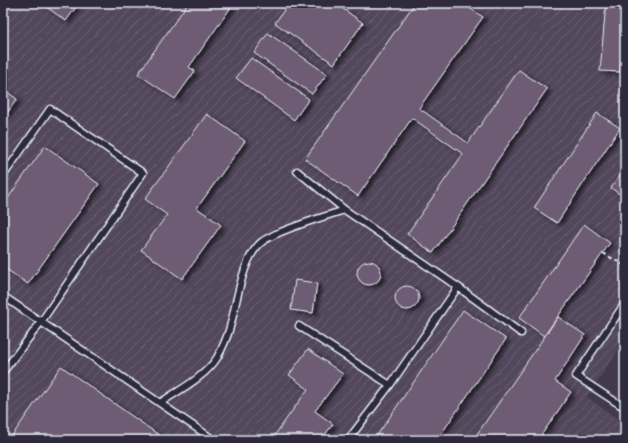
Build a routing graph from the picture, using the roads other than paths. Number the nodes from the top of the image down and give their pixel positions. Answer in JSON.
{"nodes":[{"id":1,"x":297,"y":171,"type":"dead end"},
{"id":2,"x":3,"y":176,"type":"edge"},
{"id":3,"x":345,"y":210,"type":"junction"},
{"id":4,"x":458,"y":286,"type":"junction"},
{"id":5,"x":3,"y":296,"type":"edge"},
{"id":6,"x":625,"y":303,"type":"edge"},
{"id":7,"x":41,"y":322,"type":"junction"},
{"id":8,"x":299,"y":326,"type":"dead end"},
{"id":9,"x":521,"y":332,"type":"dead end"},
{"id":10,"x":3,"y":372,"type":"edge"},
{"id":11,"x":390,"y":385,"type":"junction"},
{"id":12,"x":160,"y":404,"type":"junction"},
{"id":13,"x":625,"y":408,"type":"edge"},
{"id":14,"x":214,"y":440,"type":"edge"},
{"id":15,"x":348,"y":440,"type":"edge"}],
"edges":[{"from":1,"to":3,"type":"lane"},
{"from":2,"to":7,"type":"lane"},
{"from":3,"to":4,"type":"lane"},
{"from":3,"to":12,"type":"lane"},
{"from":4,"to":9,"type":"lane"},
{"from":4,"to":11,"type":"lane"},
{"from":5,"to":7,"type":"lane"},
{"from":6,"to":13,"type":"lane"},
{"from":7,"to":10,"type":"lane"},
{"from":7,"to":12,"type":"lane"},
{"from":8,"to":11,"type":"lane"},
{"from":11,"to":15,"type":"lane"},
{"from":12,"to":14,"type":"lane"}]}
